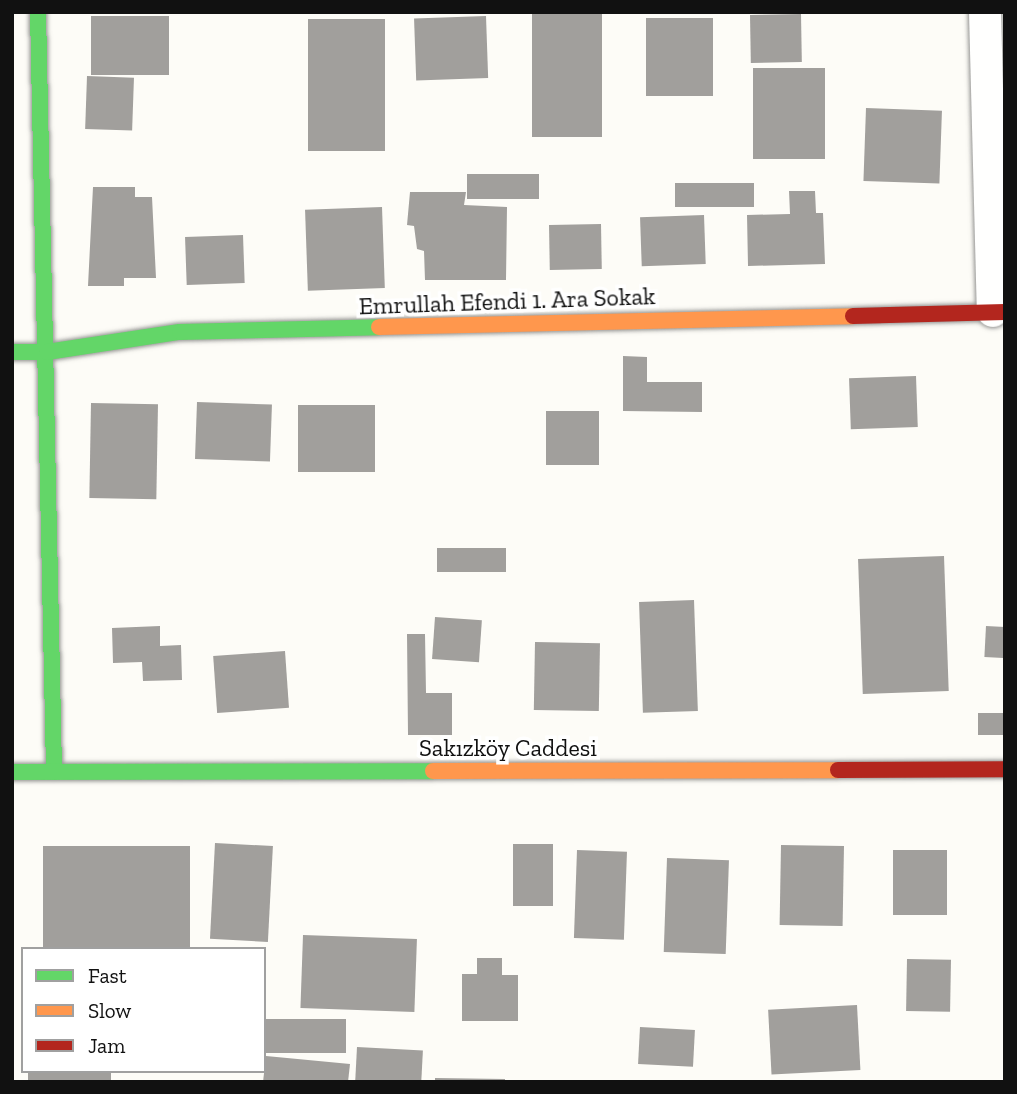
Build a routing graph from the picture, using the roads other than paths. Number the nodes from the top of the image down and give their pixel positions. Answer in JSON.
{"nodes":[{"id":1,"x":38,"y":12,"type":"edge"},
{"id":2,"x":985,"y":12,"type":"edge"},
{"id":3,"x":999,"y":311,"type":"edge"},
{"id":4,"x":12,"y":352,"type":"edge"},
{"id":5,"x":47,"y":352,"type":"junction"},
{"id":6,"x":1005,"y":769,"type":"edge"},
{"id":7,"x":12,"y":772,"type":"edge"},
{"id":8,"x":54,"y":772,"type":"junction"}],
"edges":[{"from":1,"to":5,"type":"street"},
{"from":2,"to":3,"type":"street"},
{"from":3,"to":5,"type":"street","name":"Emrullah Efendi 1. Ara Sokak"},
{"from":4,"to":5,"type":"street","name":"Emrullah Efendi 1. Ara Sokak"},
{"from":5,"to":8,"type":"street"},
{"from":6,"to":8,"type":"street","name":"Sakızköy Caddesi"},
{"from":7,"to":8,"type":"street","name":"Sakızköy Caddesi"}]}
